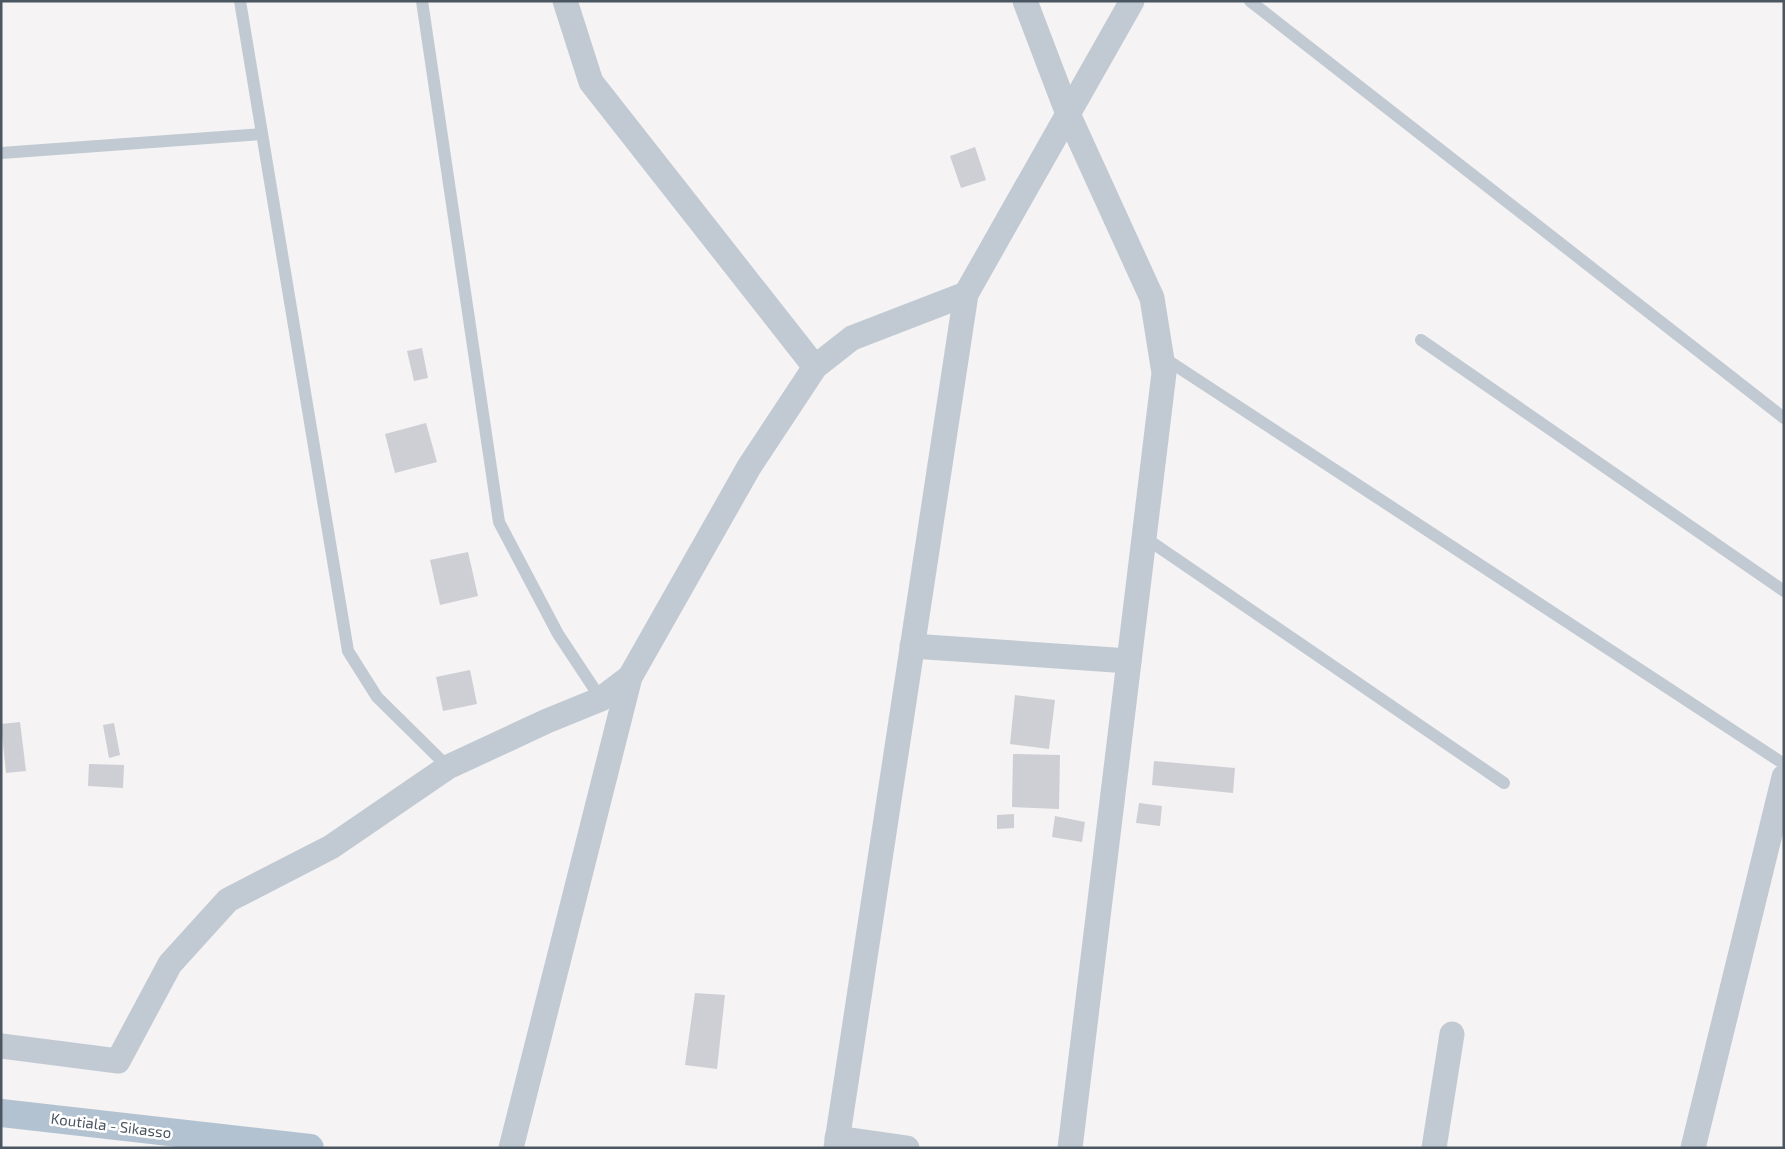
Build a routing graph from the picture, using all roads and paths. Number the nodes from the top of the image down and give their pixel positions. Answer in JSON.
{"nodes":[{"id":1,"x":240,"y":1,"type":"edge"},
{"id":2,"x":422,"y":1,"type":"edge"},
{"id":3,"x":565,"y":1,"type":"edge"},
{"id":4,"x":1024,"y":1,"type":"edge"},
{"id":5,"x":1132,"y":1,"type":"edge"},
{"id":6,"x":1250,"y":1,"type":"edge"},
{"id":7,"x":1068,"y":114,"type":"junction"},
{"id":8,"x":262,"y":134,"type":"junction"},
{"id":9,"x":1,"y":153,"type":"edge"},
{"id":10,"x":966,"y":294,"type":"junction"},
{"id":11,"x":1421,"y":340,"type":"dead end"},
{"id":12,"x":1161,"y":356,"type":"junction"},
{"id":13,"x":815,"y":367,"type":"junction"},
{"id":14,"x":1784,"y":418,"type":"edge"},
{"id":15,"x":1144,"y":537,"type":"junction"},
{"id":16,"x":1784,"y":591,"type":"edge"},
{"id":17,"x":912,"y":646,"type":"junction"},
{"id":18,"x":1129,"y":661,"type":"junction"},
{"id":19,"x":630,"y":677,"type":"junction"},
{"id":20,"x":601,"y":700,"type":"junction"},
{"id":21,"x":1784,"y":764,"type":"edge"},
{"id":22,"x":448,"y":767,"type":"junction"},
{"id":23,"x":1784,"y":777,"type":"edge"},
{"id":24,"x":1504,"y":783,"type":"dead end"},
{"id":25,"x":1452,"y":1034,"type":"dead end"},
{"id":26,"x":1,"y":1046,"type":"edge"},
{"id":27,"x":1,"y":1113,"type":"edge"},
{"id":28,"x":837,"y":1143,"type":"edge"},
{"id":29,"x":203,"y":1144,"type":"edge"},
{"id":30,"x":310,"y":1148,"type":"edge"},
{"id":31,"x":511,"y":1148,"type":"edge"},
{"id":32,"x":907,"y":1148,"type":"edge"},
{"id":33,"x":1070,"y":1148,"type":"edge"},
{"id":34,"x":1434,"y":1148,"type":"edge"},
{"id":35,"x":1693,"y":1148,"type":"edge"}],
"edges":[{"from":1,"to":8,"type":"lane"},
{"from":2,"to":20,"type":"lane"},
{"from":3,"to":13,"type":"street"},
{"from":4,"to":7,"type":"street"},
{"from":5,"to":7,"type":"street"},
{"from":6,"to":14,"type":"lane"},
{"from":7,"to":10,"type":"street"},
{"from":7,"to":12,"type":"street"},
{"from":8,"to":9,"type":"lane"},
{"from":8,"to":22,"type":"lane"},
{"from":10,"to":13,"type":"street"},
{"from":10,"to":17,"type":"street"},
{"from":11,"to":16,"type":"lane"},
{"from":12,"to":15,"type":"street"},
{"from":12,"to":21,"type":"lane"},
{"from":13,"to":19,"type":"street"},
{"from":15,"to":18,"type":"street"},
{"from":15,"to":24,"type":"lane"},
{"from":17,"to":18,"type":"street"},
{"from":17,"to":28,"type":"street"},
{"from":18,"to":33,"type":"street"},
{"from":19,"to":20,"type":"street"},
{"from":19,"to":31,"type":"street"},
{"from":20,"to":22,"type":"street"},
{"from":22,"to":26,"type":"street"},
{"from":23,"to":35,"type":"street"},
{"from":25,"to":34,"type":"street"},
{"from":27,"to":29,"type":"main road","name":"Koutiala - Sikasso"},
{"from":28,"to":32,"type":"street"},
{"from":29,"to":30,"type":"main road","name":"Koutiala - Sikasso"}]}
